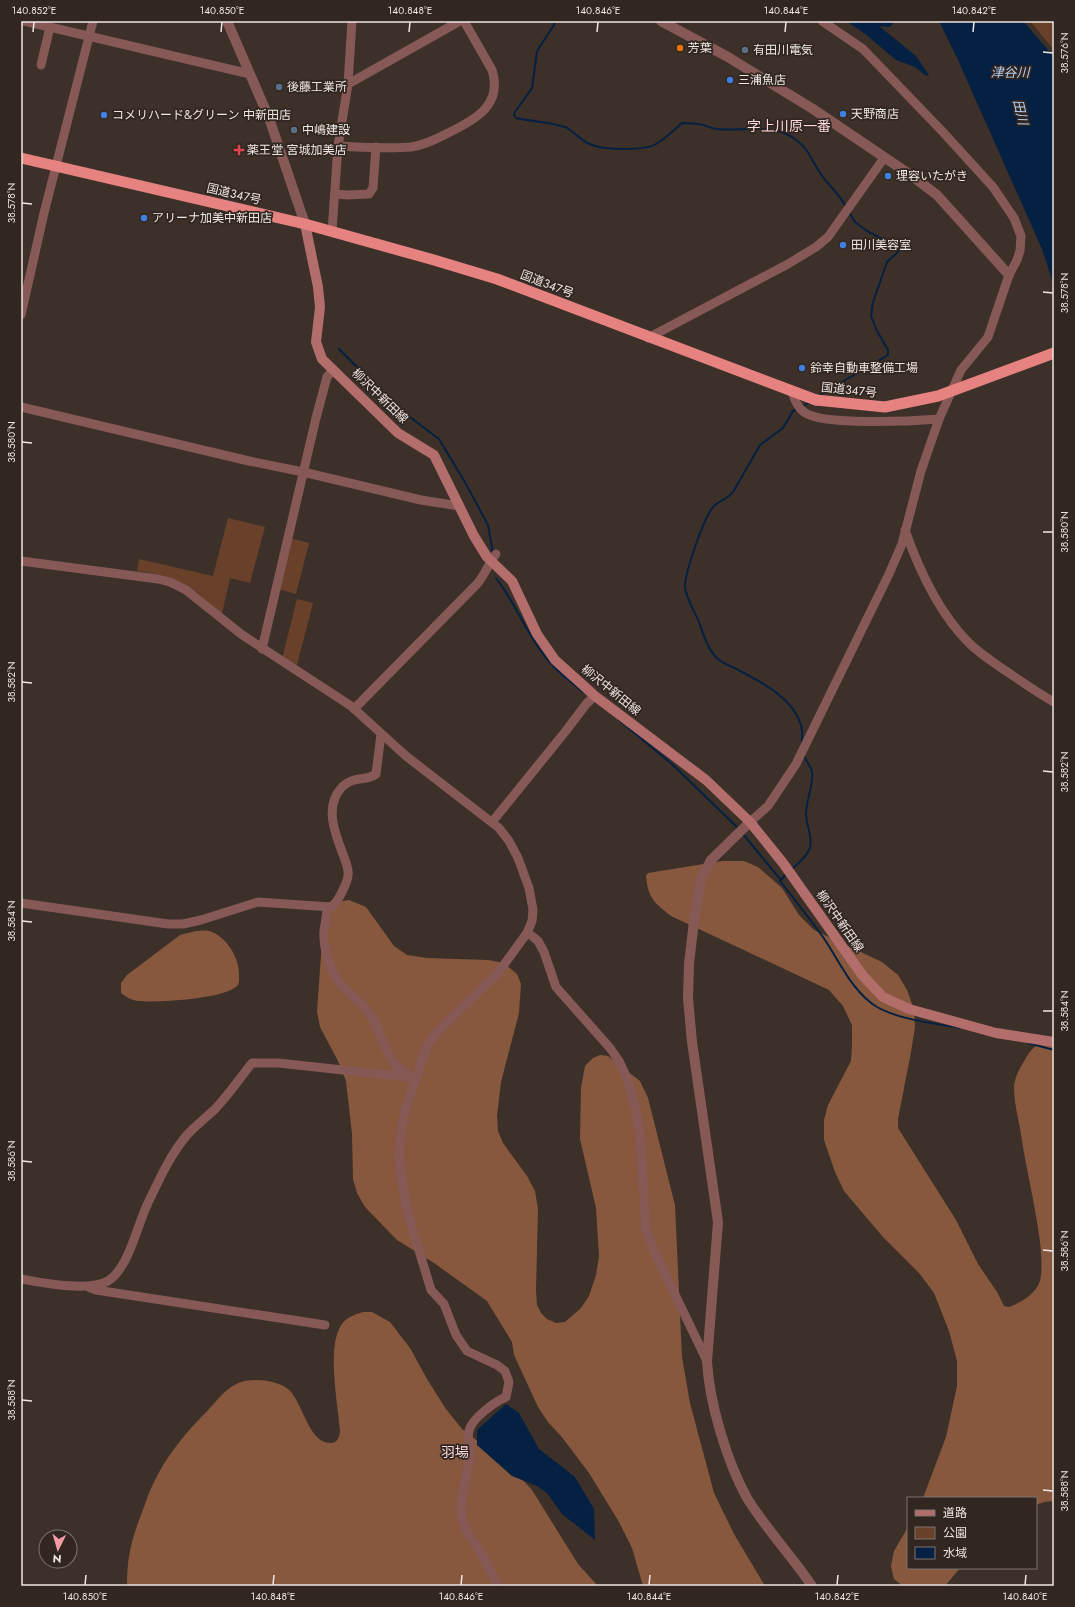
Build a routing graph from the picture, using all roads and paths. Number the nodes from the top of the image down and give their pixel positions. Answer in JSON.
{"nodes":[{"id":1,"x":24,"y":21,"type":"edge"},
{"id":2,"x":93,"y":21,"type":"edge"},
{"id":3,"x":227,"y":21,"type":"edge"},
{"id":4,"x":352,"y":21,"type":"edge"},
{"id":5,"x":460,"y":21,"type":"edge"},
{"id":6,"x":464,"y":21,"type":"edge"},
{"id":7,"x":661,"y":21,"type":"edge"},
{"id":8,"x":822,"y":21,"type":"edge"},
{"id":9,"x":50,"y":27,"type":"junction"},
{"id":10,"x":90,"y":36,"type":"junction"},
{"id":11,"x":41,"y":65,"type":"dead end"},
{"id":12,"x":250,"y":74,"type":"junction"},
{"id":13,"x":348,"y":84,"type":"junction"},
{"id":14,"x":338,"y":146,"type":"junction"},
{"id":15,"x":376,"y":147,"type":"junction"},
{"id":16,"x":21,"y":158,"type":"edge"},
{"id":17,"x":884,"y":158,"type":"junction"},
{"id":18,"x":57,"y":166,"type":"junction"},
{"id":19,"x":335,"y":194,"type":"junction"},
{"id":20,"x":305,"y":224,"type":"junction"},
{"id":21,"x":332,"y":232,"type":"junction"},
{"id":22,"x":1009,"y":275,"type":"junction"},
{"id":23,"x":21,"y":315,"type":"edge"},
{"id":24,"x":648,"y":338,"type":"junction"},
{"id":25,"x":1054,"y":353,"type":"edge"},
{"id":26,"x":333,"y":370,"type":"junction"},
{"id":27,"x":792,"y":391,"type":"junction"},
{"id":28,"x":21,"y":407,"type":"edge"},
{"id":29,"x":939,"y":419,"type":"junction"},
{"id":30,"x":303,"y":472,"type":"junction"},
{"id":31,"x":459,"y":506,"type":"junction"},
{"id":32,"x":905,"y":530,"type":"junction"},
{"id":33,"x":493,"y":558,"type":"junction"},
{"id":34,"x":21,"y":561,"type":"edge"},
{"id":35,"x":262,"y":649,"type":"junction"},
{"id":36,"x":595,"y":696,"type":"junction"},
{"id":37,"x":1054,"y":702,"type":"edge"},
{"id":38,"x":354,"y":709,"type":"junction"},
{"id":39,"x":382,"y":734,"type":"junction"},
{"id":40,"x":492,"y":822,"type":"junction"},
{"id":41,"x":748,"y":825,"type":"junction"},
{"id":42,"x":21,"y":903,"type":"edge"},
{"id":43,"x":327,"y":907,"type":"junction"},
{"id":44,"x":527,"y":934,"type":"junction"},
{"id":45,"x":1054,"y":1042,"type":"edge"},
{"id":46,"x":415,"y":1079,"type":"junction"},
{"id":47,"x":21,"y":1279,"type":"edge"},
{"id":48,"x":87,"y":1287,"type":"junction"},
{"id":49,"x":325,"y":1324,"type":"dead end"},
{"id":50,"x":707,"y":1361,"type":"junction"},
{"id":51,"x":498,"y":1586,"type":"edge"},
{"id":52,"x":812,"y":1586,"type":"edge"}],
"edges":[{"from":1,"to":9,"type":"street"},
{"from":2,"to":10,"type":"street"},
{"from":3,"to":12,"type":"street"},
{"from":4,"to":13,"type":"street"},
{"from":5,"to":13,"type":"street"},
{"from":6,"to":15,"type":"street"},
{"from":7,"to":17,"type":"street"},
{"from":8,"to":22,"type":"street"},
{"from":9,"to":10,"type":"street"},
{"from":9,"to":11,"type":"street"},
{"from":10,"to":12,"type":"street"},
{"from":10,"to":18,"type":"street"},
{"from":12,"to":20,"type":"street"},
{"from":13,"to":14,"type":"street"},
{"from":14,"to":15,"type":"street"},
{"from":14,"to":19,"type":"street"},
{"from":15,"to":19,"type":"street"},
{"from":16,"to":18,"type":"highway","name":"国道347号"},
{"from":17,"to":22,"type":"street"},
{"from":17,"to":24,"type":"street"},
{"from":18,"to":20,"type":"highway","name":"国道347号"},
{"from":18,"to":23,"type":"street"},
{"from":19,"to":21,"type":"street"},
{"from":20,"to":21,"type":"highway","name":"国道347号"},
{"from":20,"to":26,"type":"main road","name":"柳沢中新田線"},
{"from":21,"to":24,"type":"highway","name":"国道347号"},
{"from":22,"to":29,"type":"street"},
{"from":24,"to":27,"type":"highway","name":"国道347号"},
{"from":25,"to":27,"type":"highway","name":"国道347号","bridge":true},
{"from":26,"to":30,"type":"street"},
{"from":26,"to":31,"type":"main road","name":"柳沢中新田線"},
{"from":27,"to":29,"type":"street"},
{"from":28,"to":30,"type":"street"},
{"from":29,"to":32,"type":"street"},
{"from":30,"to":31,"type":"street"},
{"from":30,"to":35,"type":"street"},
{"from":31,"to":33,"type":"main road","name":"柳沢中新田線"},
{"from":32,"to":37,"type":"street"},
{"from":32,"to":41,"type":"street"},
{"from":33,"to":36,"type":"main road","name":"柳沢中新田線"},
{"from":33,"to":38,"type":"street"},
{"from":34,"to":35,"type":"street"},
{"from":35,"to":38,"type":"street"},
{"from":36,"to":40,"type":"street"},
{"from":36,"to":41,"type":"main road","name":"柳沢中新田線"},
{"from":38,"to":39,"type":"street"},
{"from":39,"to":40,"type":"street"},
{"from":39,"to":43,"type":"street"},
{"from":40,"to":44,"type":"street"},
{"from":41,"to":45,"type":"main road","name":"柳沢中新田線"},
{"from":41,"to":50,"type":"street"},
{"from":42,"to":43,"type":"street"},
{"from":43,"to":46,"type":"street"},
{"from":44,"to":46,"type":"street"},
{"from":44,"to":50,"type":"street"},
{"from":46,"to":48,"type":"street"},
{"from":46,"to":51,"type":"street"},
{"from":47,"to":48,"type":"street"},
{"from":48,"to":49,"type":"street"},
{"from":50,"to":52,"type":"street"}]}
